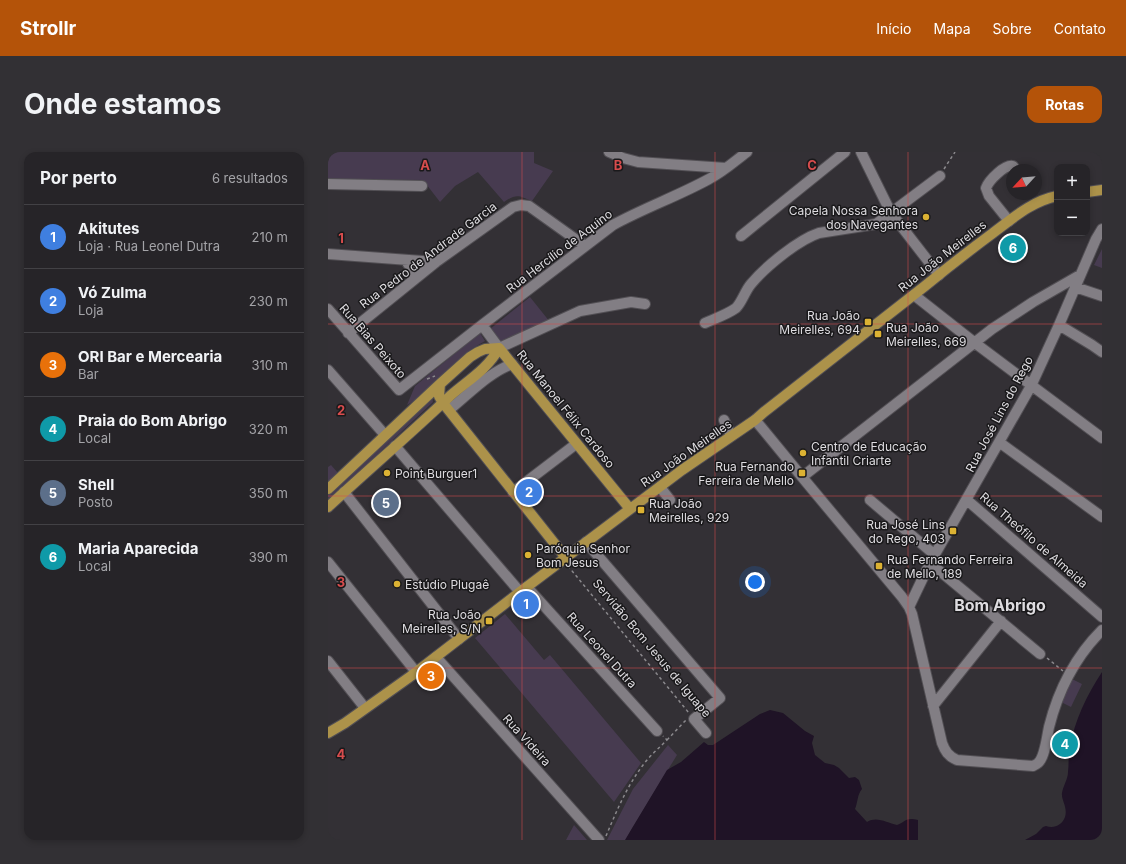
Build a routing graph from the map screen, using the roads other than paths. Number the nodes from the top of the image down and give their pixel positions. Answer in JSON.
{"nodes":[{"id":1,"x":609,"y":152,"type":"edge"},
{"id":2,"x":747,"y":152,"type":"edge"},
{"id":3,"x":845,"y":152,"type":"edge"},
{"id":4,"x":861,"y":152,"type":"edge"},
{"id":5,"x":726,"y":168,"type":"junction"},
{"id":6,"x":1006,"y":168,"type":"edge"},
{"id":7,"x":940,"y":176,"type":"road end"},
{"id":8,"x":328,"y":184,"type":"edge"},
{"id":9,"x":422,"y":186,"type":"dead end"},
{"id":10,"x":1102,"y":190,"type":"edge"},
{"id":11,"x":1090,"y":192,"type":"edge"},
{"id":12,"x":1054,"y":197,"type":"edge"},
{"id":13,"x":891,"y":213,"type":"junction"},
{"id":14,"x":1009,"y":221,"type":"junction"},
{"id":15,"x":1102,"y":229,"type":"edge"},
{"id":16,"x":741,"y":236,"type":"dead end"},
{"id":17,"x":585,"y":246,"type":"junction"},
{"id":18,"x":328,"y":254,"type":"edge"},
{"id":19,"x":405,"y":260,"type":"junction"},
{"id":20,"x":436,"y":262,"type":"junction"},
{"id":21,"x":939,"y":275,"type":"junction"},
{"id":22,"x":1080,"y":275,"type":"junction"},
{"id":23,"x":412,"y":281,"type":"junction"},
{"id":24,"x":1075,"y":287,"type":"junction"},
{"id":25,"x":914,"y":295,"type":"junction"},
{"id":26,"x":1102,"y":296,"type":"edge"},
{"id":27,"x":645,"y":304,"type":"dead end"},
{"id":28,"x":328,"y":309,"type":"edge"},
{"id":29,"x":705,"y":323,"type":"dead end"},
{"id":30,"x":482,"y":325,"type":"junction"},
{"id":31,"x":1059,"y":325,"type":"junction"},
{"id":32,"x":348,"y":333,"type":"junction"},
{"id":33,"x":975,"y":343,"type":"junction"},
{"id":34,"x":1092,"y":345,"type":"junction"},
{"id":35,"x":499,"y":348,"type":"junction"},
{"id":36,"x":1102,"y":349,"type":"edge"},
{"id":37,"x":1102,"y":352,"type":"edge"},
{"id":38,"x":512,"y":364,"type":"junction"},
{"id":39,"x":328,"y":370,"type":"edge"},
{"id":40,"x":441,"y":383,"type":"junction"},
{"id":41,"x":1031,"y":386,"type":"junction"},
{"id":42,"x":399,"y":390,"type":"joint"},
{"id":43,"x":446,"y":407,"type":"junction"},
{"id":44,"x":724,"y":420,"type":"dead end"},
{"id":45,"x":755,"y":420,"type":"junction"},
{"id":46,"x":385,"y":435,"type":"junction"},
{"id":47,"x":731,"y":436,"type":"junction"},
{"id":48,"x":1102,"y":438,"type":"edge"},
{"id":49,"x":999,"y":442,"type":"junction"},
{"id":50,"x":576,"y":444,"type":"junction"},
{"id":51,"x":395,"y":446,"type":"junction"},
{"id":52,"x":802,"y":477,"type":"junction"},
{"id":53,"x":660,"y":487,"type":"junction"},
{"id":54,"x":328,"y":489,"type":"edge"},
{"id":55,"x":344,"y":492,"type":"junction"},
{"id":56,"x":513,"y":492,"type":"junction"},
{"id":57,"x":670,"y":500,"type":"dead end"},
{"id":58,"x":870,"y":500,"type":"dead end"},
{"id":59,"x":967,"y":500,"type":"junction"},
{"id":60,"x":328,"y":507,"type":"edge"},
{"id":61,"x":630,"y":509,"type":"junction"},
{"id":62,"x":1102,"y":517,"type":"edge"},
{"id":63,"x":586,"y":542,"type":"junction"},
{"id":64,"x":564,"y":559,"type":"junction"},
{"id":65,"x":933,"y":559,"type":"junction"},
{"id":66,"x":328,"y":562,"type":"edge"},
{"id":67,"x":523,"y":590,"type":"junction"},
{"id":68,"x":909,"y":607,"type":"junction"},
{"id":69,"x":1102,"y":616,"type":"edge"},
{"id":70,"x":1001,"y":621,"type":"junction"},
{"id":71,"x":1102,"y":630,"type":"edge"},
{"id":72,"x":459,"y":639,"type":"junction"},
{"id":73,"x":1040,"y":654,"type":"road end"},
{"id":74,"x":436,"y":657,"type":"junction"},
{"id":75,"x":328,"y":660,"type":"edge"},
{"id":76,"x":416,"y":672,"type":"junction"},
{"id":77,"x":933,"y":706,"type":"junction"},
{"id":78,"x":365,"y":708,"type":"junction"},
{"id":79,"x":658,"y":731,"type":"road end"},
{"id":80,"x":328,"y":733,"type":"edge"},
{"id":81,"x":706,"y":733,"type":"dead end"},
{"id":82,"x":599,"y":840,"type":"edge"}],
"edges":[{"from":1,"to":5,"type":"street"},
{"from":2,"to":5,"type":"street","name":"Rua Hercílio de Aquino"},
{"from":3,"to":16,"type":"street"},
{"from":4,"to":13,"type":"street"},
{"from":5,"to":17,"type":"street","name":"Rua Hercílio de Aquino"},
{"from":6,"to":14,"type":"street"},
{"from":7,"to":13,"type":"street"},
{"from":8,"to":9,"type":"street"},
{"from":10,"to":11,"type":"main road"},
{"from":12,"to":14,"type":"main road","name":"Rua João Meirelles"},
{"from":13,"to":21,"type":"street"},
{"from":13,"to":29,"type":"street"},
{"from":14,"to":21,"type":"main road","name":"Rua João Meirelles"},
{"from":15,"to":22,"type":"street","name":"Rua José Lins do Rego"},
{"from":17,"to":20,"type":"street","name":"Rua Pedro de Andrade Garcia"},
{"from":17,"to":30,"type":"street","name":"Rua Hercílio de Aquino"},
{"from":18,"to":19,"type":"street"},
{"from":19,"to":20,"type":"street"},
{"from":19,"to":23,"type":"street"},
{"from":20,"to":23,"type":"street","name":"Rua Pedro de Andrade Garcia"},
{"from":21,"to":25,"type":"main road","name":"Rua João Meirelles"},
{"from":22,"to":24,"type":"street","name":"Rua José Lins do Rego"},
{"from":22,"to":33,"type":"street"},
{"from":23,"to":32,"type":"street","name":"Rua Pedro de Andrade Garcia"},
{"from":24,"to":26,"type":"street"},
{"from":24,"to":31,"type":"street","name":"Rua José Lins do Rego"},
{"from":25,"to":33,"type":"street"},
{"from":25,"to":45,"type":"main road","name":"Rua João Meirelles"},
{"from":27,"to":35,"type":"street"},
{"from":28,"to":32,"type":"street","name":"Rua Bias Peixoto"},
{"from":30,"to":35,"type":"street","name":"Rua Manoel Félix Cardoso"},
{"from":30,"to":42,"type":"street","name":"Rua Hercílio de Aquino"},
{"from":31,"to":34,"type":"street"},
{"from":31,"to":41,"type":"street","name":"Rua José Lins do Rego"},
{"from":32,"to":42,"type":"street","name":"Rua Bias Peixoto"},
{"from":33,"to":41,"type":"street"},
{"from":33,"to":52,"type":"street"},
{"from":34,"to":36,"type":"street"},
{"from":34,"to":37,"type":"street"},
{"from":35,"to":38,"type":"main road","name":"Rua Manoel Félix Cardoso"},
{"from":35,"to":40,"type":"main road"},
{"from":35,"to":43,"type":"main road"},
{"from":38,"to":43,"type":"street"},
{"from":38,"to":50,"type":"main road","name":"Rua Manoel Félix Cardoso"},
{"from":39,"to":46,"type":"street"},
{"from":40,"to":43,"type":"main road"},
{"from":40,"to":46,"type":"main road"},
{"from":41,"to":48,"type":"street"},
{"from":41,"to":49,"type":"street","name":"Rua José Lins do Rego"},
{"from":43,"to":51,"type":"main road"},
{"from":43,"to":56,"type":"main road"},
{"from":44,"to":47,"type":"street"},
{"from":45,"to":47,"type":"main road","name":"Rua João Meirelles"},
{"from":45,"to":52,"type":"street"},
{"from":46,"to":54,"type":"main road"},
{"from":47,"to":53,"type":"main road","name":"Rua João Meirelles"},
{"from":49,"to":59,"type":"street","name":"Rua José Lins do Rego"},
{"from":49,"to":62,"type":"street"},
{"from":50,"to":56,"type":"street"},
{"from":50,"to":61,"type":"main road","name":"Rua Manoel Félix Cardoso"},
{"from":51,"to":55,"type":"main road"},
{"from":51,"to":67,"type":"street","name":"Rua Leonel Dutra"},
{"from":52,"to":68,"type":"street"},
{"from":53,"to":57,"type":"street"},
{"from":53,"to":61,"type":"main road","name":"Rua João Meirelles"},
{"from":55,"to":60,"type":"main road"},
{"from":55,"to":72,"type":"street"},
{"from":56,"to":64,"type":"main road"},
{"from":58,"to":65,"type":"street"},
{"from":59,"to":65,"type":"street","name":"Rua José Lins do Rego"},
{"from":59,"to":69,"type":"street","name":"Rua Theófilo de Almeida"},
{"from":61,"to":63,"type":"main road","name":"Rua João Meirelles"},
{"from":63,"to":64,"type":"main road","name":"Rua João Meirelles"},
{"from":63,"to":81,"type":"street","name":"Servidão Bom Jesus de Iguape"},
{"from":64,"to":67,"type":"main road","name":"Rua João Meirelles"},
{"from":65,"to":68,"type":"street","name":"Rua José Lins do Rego"},
{"from":65,"to":70,"type":"street"},
{"from":66,"to":76,"type":"street"},
{"from":67,"to":72,"type":"main road","name":"Rua João Meirelles"},
{"from":67,"to":79,"type":"street","name":"Rua Leonel Dutra"},
{"from":68,"to":77,"type":"street"},
{"from":70,"to":73,"type":"street"},
{"from":70,"to":77,"type":"street"},
{"from":71,"to":77,"type":"street"},
{"from":72,"to":74,"type":"main road","name":"Rua João Meirelles"},
{"from":74,"to":76,"type":"main road","name":"Rua João Meirelles"},
{"from":74,"to":82,"type":"street","name":"Rua Videira"},
{"from":75,"to":78,"type":"street"},
{"from":76,"to":78,"type":"main road","name":"Rua João Meirelles"},
{"from":78,"to":80,"type":"main road","name":"Rua João Meirelles"}]}
